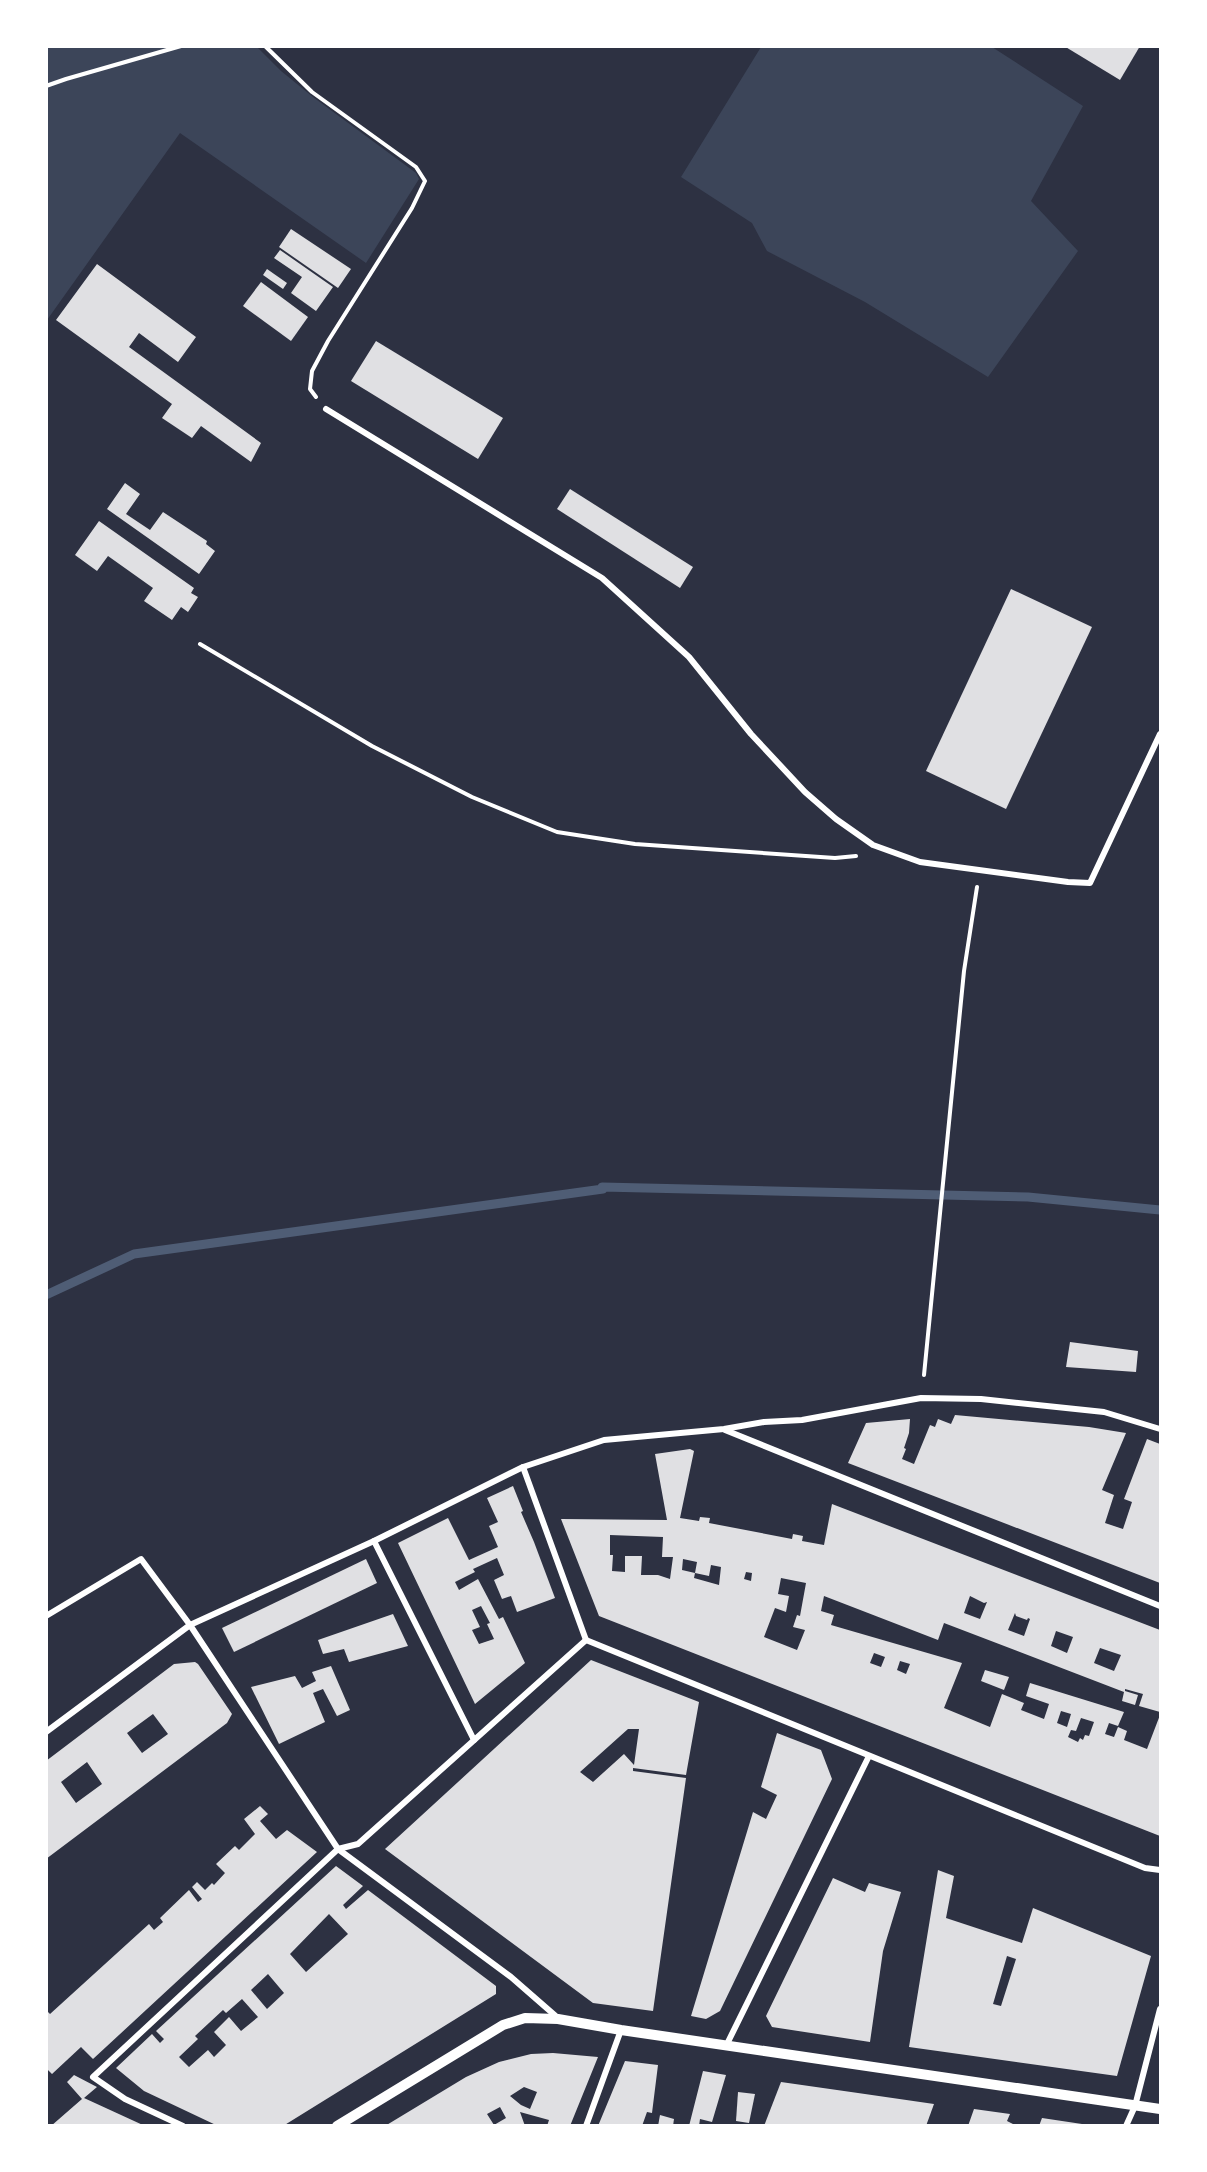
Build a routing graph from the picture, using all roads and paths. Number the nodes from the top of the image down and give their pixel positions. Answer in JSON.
{"nodes":[{"id":1,"x":181,"y":46,"type":"edge"},
{"id":2,"x":265,"y":46,"type":"edge"},
{"id":3,"x":46,"y":86,"type":"edge"},
{"id":4,"x":326,"y":409,"type":"joint"},
{"id":5,"x":200,"y":644,"type":"dead end"},
{"id":6,"x":1161,"y":734,"type":"edge"},
{"id":7,"x":896,"y":853,"type":"junction"},
{"id":8,"x":980,"y":869,"type":"junction"},
{"id":9,"x":924,"y":1375,"type":"dead end"},
{"id":10,"x":724,"y":1429,"type":"junction"},
{"id":11,"x":1161,"y":1429,"type":"edge"},
{"id":12,"x":523,"y":1467,"type":"junction"},
{"id":13,"x":374,"y":1541,"type":"junction"},
{"id":14,"x":1161,"y":1606,"type":"edge"},
{"id":15,"x":46,"y":1616,"type":"edge"},
{"id":16,"x":190,"y":1624,"type":"junction"},
{"id":17,"x":586,"y":1640,"type":"junction"},
{"id":18,"x":46,"y":1732,"type":"edge"},
{"id":19,"x":474,"y":1740,"type":"junction"},
{"id":20,"x":869,"y":1756,"type":"junction"},
{"id":21,"x":338,"y":1849,"type":"junction"},
{"id":22,"x":1161,"y":1870,"type":"edge"},
{"id":23,"x":1161,"y":2009,"type":"edge"},
{"id":24,"x":558,"y":2019,"type":"junction"},
{"id":25,"x":621,"y":2030,"type":"junction"},
{"id":26,"x":727,"y":2044,"type":"junction"},
{"id":27,"x":1135,"y":2106,"type":"junction"},
{"id":28,"x":1161,"y":2109,"type":"edge"},
{"id":29,"x":183,"y":2126,"type":"edge"},
{"id":30,"x":337,"y":2126,"type":"edge"},
{"id":31,"x":586,"y":2126,"type":"edge"},
{"id":32,"x":1126,"y":2126,"type":"edge"}],
"edges":[{"from":1,"to":3,"type":"path"},
{"from":2,"to":4,"type":"path"},
{"from":4,"to":7,"type":"street"},
{"from":5,"to":7,"type":"path"},
{"from":6,"to":8,"type":"street"},
{"from":7,"to":8,"type":"street"},
{"from":8,"to":9,"type":"path"},
{"from":10,"to":11,"type":"street"},
{"from":10,"to":12,"type":"street"},
{"from":10,"to":14,"type":"street"},
{"from":12,"to":13,"type":"street"},
{"from":12,"to":17,"type":"street"},
{"from":13,"to":16,"type":"street"},
{"from":13,"to":19,"type":"street"},
{"from":15,"to":16,"type":"street"},
{"from":16,"to":18,"type":"street"},
{"from":16,"to":21,"type":"street"},
{"from":17,"to":19,"type":"street"},
{"from":17,"to":20,"type":"street"},
{"from":19,"to":21,"type":"street"},
{"from":20,"to":22,"type":"street"},
{"from":20,"to":26,"type":"street"},
{"from":21,"to":24,"type":"street"},
{"from":21,"to":29,"type":"street"},
{"from":23,"to":27,"type":"street"},
{"from":24,"to":25,"type":"street"},
{"from":24,"to":30,"type":"street"},
{"from":25,"to":26,"type":"street"},
{"from":25,"to":31,"type":"street"},
{"from":26,"to":27,"type":"street"},
{"from":27,"to":28,"type":"street"},
{"from":27,"to":32,"type":"street"}]}
